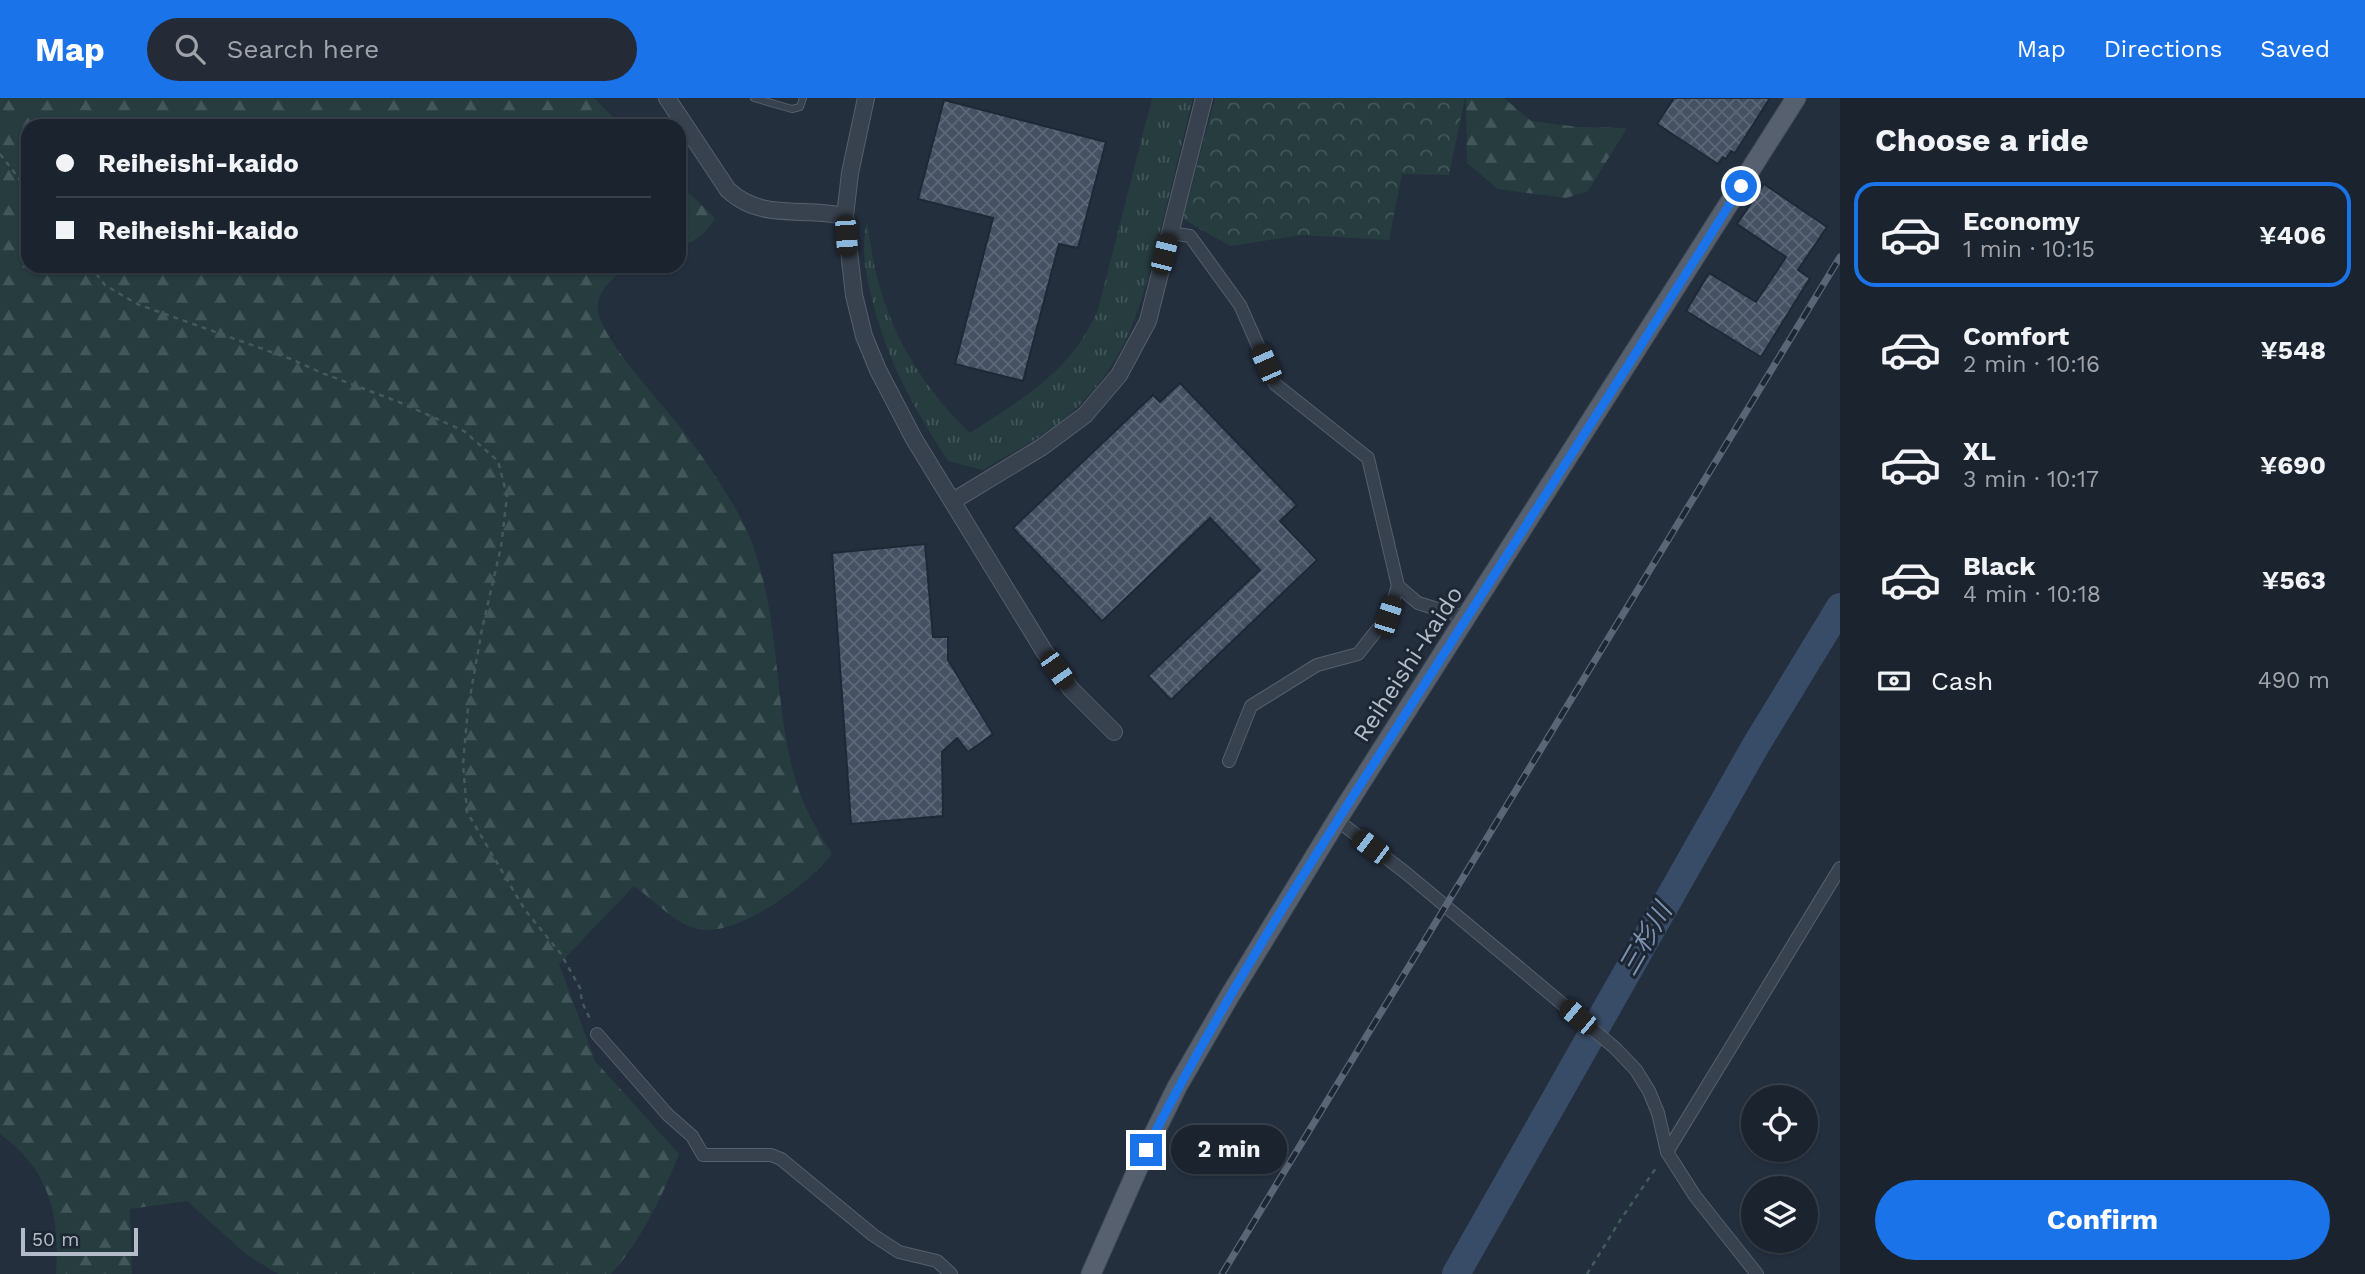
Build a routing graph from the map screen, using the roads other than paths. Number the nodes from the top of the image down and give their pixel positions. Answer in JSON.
{"nodes":[{"id":1,"x":667,"y":98,"type":"edge"},
{"id":2,"x":754,"y":98,"type":"edge"},
{"id":3,"x":803,"y":98,"type":"edge"},
{"id":4,"x":866,"y":98,"type":"edge"},
{"id":5,"x":1204,"y":98,"type":"edge"},
{"id":6,"x":1796,"y":98,"type":"edge"},
{"id":7,"x":681,"y":119,"type":"edge"},
{"id":8,"x":686,"y":127,"type":"edge"},
{"id":9,"x":845,"y":216,"type":"junction"},
{"id":10,"x":1170,"y":233,"type":"junction"},
{"id":11,"x":953,"y":501,"type":"junction"},
{"id":12,"x":1398,"y":586,"type":"junction"},
{"id":13,"x":1467,"y":618,"type":"junction"},
{"id":14,"x":1114,"y":732,"type":"dead end"},
{"id":15,"x":1228,"y":761,"type":"dead end"},
{"id":16,"x":1337,"y":820,"type":"junction"},
{"id":17,"x":1840,"y":868,"type":"edge"},
{"id":18,"x":597,"y":1034,"type":"road end"},
{"id":19,"x":1667,"y":1152,"type":"junction"},
{"id":20,"x":951,"y":1274,"type":"edge"},
{"id":21,"x":1091,"y":1274,"type":"edge"},
{"id":22,"x":1757,"y":1274,"type":"edge"}],
"edges":[{"from":1,"to":7,"type":"street"},
{"from":2,"to":3,"type":"lane"},
{"from":4,"to":9,"type":"street"},
{"from":5,"to":10,"type":"street"},
{"from":6,"to":13,"type":"main road","name":"Reiheishi-kaido"},
{"from":8,"to":9,"type":"street"},
{"from":9,"to":11,"type":"street"},
{"from":10,"to":11,"type":"street"},
{"from":10,"to":12,"type":"street"},
{"from":11,"to":14,"type":"street"},
{"from":12,"to":13,"type":"street"},
{"from":12,"to":15,"type":"street"},
{"from":13,"to":16,"type":"main road","name":"Reiheishi-kaido"},
{"from":16,"to":19,"type":"street"},
{"from":16,"to":21,"type":"main road","name":"Reiheishi-kaido"},
{"from":17,"to":19,"type":"street"},
{"from":18,"to":20,"type":"street"},
{"from":19,"to":22,"type":"street"}]}
